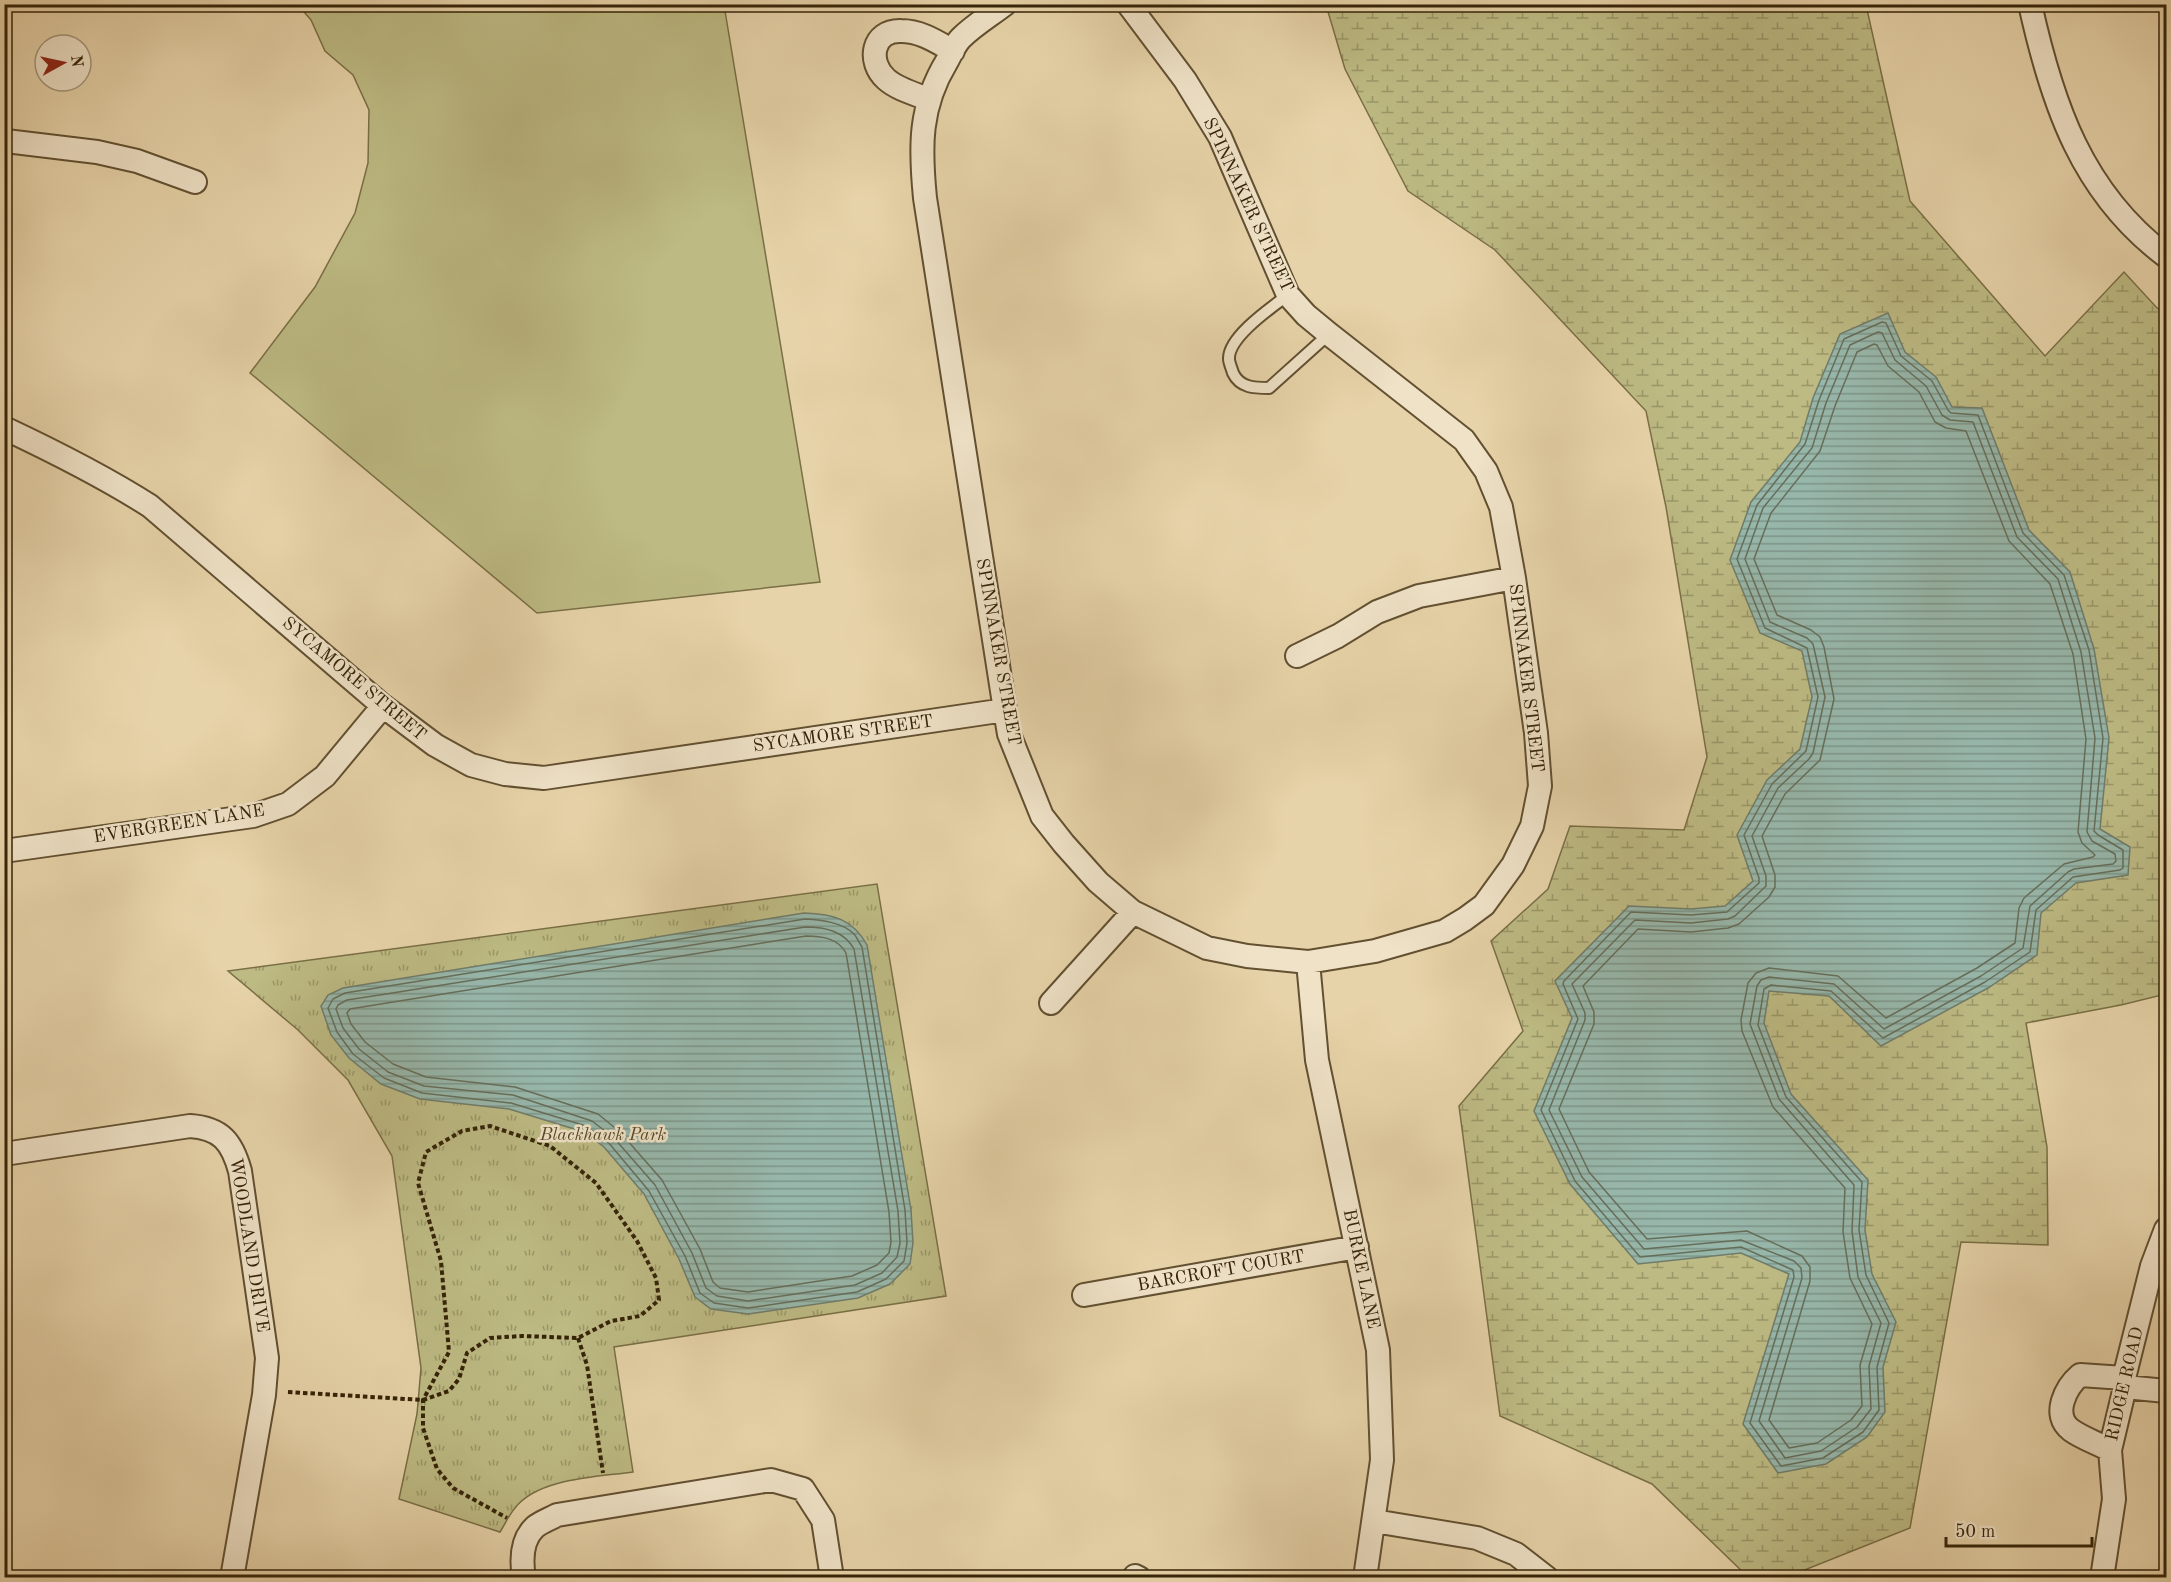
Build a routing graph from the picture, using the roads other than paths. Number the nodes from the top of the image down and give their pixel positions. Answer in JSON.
{"nodes":[{"id":1,"x":1005,"y":4,"type":"edge"},
{"id":2,"x":1128,"y":4,"type":"edge"},
{"id":3,"x":2030,"y":4,"type":"edge"},
{"id":4,"x":953,"y":51,"type":"junction"},
{"id":5,"x":928,"y":99,"type":"junction"},
{"id":6,"x":5,"y":137,"type":"edge"},
{"id":7,"x":195,"y":182,"type":"dead end"},
{"id":8,"x":2166,"y":256,"type":"edge"},
{"id":9,"x":1288,"y":294,"type":"junction"},
{"id":10,"x":1329,"y":334,"type":"junction"},
{"id":11,"x":4,"y":428,"type":"edge"},
{"id":12,"x":1514,"y":578,"type":"junction"},
{"id":13,"x":1297,"y":656,"type":"dead end"},
{"id":14,"x":383,"y":706,"type":"junction"},
{"id":15,"x":1005,"y":710,"type":"junction"},
{"id":16,"x":4,"y":851,"type":"edge"},
{"id":17,"x":1133,"y":912,"type":"junction"},
{"id":18,"x":1308,"y":963,"type":"junction"},
{"id":19,"x":1051,"y":1003,"type":"dead end"},
{"id":20,"x":4,"y":1154,"type":"edge"},
{"id":21,"x":2166,"y":1229,"type":"edge"},
{"id":22,"x":1357,"y":1247,"type":"junction"},
{"id":23,"x":1084,"y":1295,"type":"dead end"},
{"id":24,"x":2125,"y":1383,"type":"junction"},
{"id":25,"x":2166,"y":1391,"type":"edge"},
{"id":26,"x":2110,"y":1450,"type":"junction"},
{"id":27,"x":1374,"y":1521,"type":"junction"},
{"id":28,"x":232,"y":1578,"type":"edge"},
{"id":29,"x":524,"y":1578,"type":"edge"},
{"id":30,"x":832,"y":1578,"type":"edge"},
{"id":31,"x":1365,"y":1578,"type":"edge"},
{"id":32,"x":1547,"y":1578,"type":"edge"},
{"id":33,"x":2102,"y":1578,"type":"edge"}],
"edges":[{"from":1,"to":4,"type":"street","name":"SPINNAKER STREET"},
{"from":2,"to":9,"type":"street","name":"SPINNAKER STREET"},
{"from":3,"to":8,"type":"street"},
{"from":4,"to":5,"type":"street","name":"SPINNAKER STREET"},
{"from":4,"to":5,"type":"street"},
{"from":5,"to":15,"type":"street","name":"SPINNAKER STREET"},
{"from":6,"to":7,"type":"street"},
{"from":9,"to":10,"type":"street","name":"SPINNAKER STREET"},
{"from":9,"to":10,"type":"lane"},
{"from":10,"to":12,"type":"street","name":"SPINNAKER STREET"},
{"from":11,"to":14,"type":"street","name":"SYCAMORE STREET"},
{"from":12,"to":13,"type":"street"},
{"from":12,"to":18,"type":"street","name":"SPINNAKER STREET"},
{"from":14,"to":15,"type":"street","name":"SYCAMORE STREET"},
{"from":14,"to":16,"type":"street","name":"EVERGREEN LANE"},
{"from":15,"to":17,"type":"street","name":"SPINNAKER STREET"},
{"from":17,"to":18,"type":"street","name":"SPINNAKER STREET"},
{"from":17,"to":19,"type":"street"},
{"from":18,"to":22,"type":"street","name":"BURKE LANE"},
{"from":20,"to":28,"type":"street","name":"WOODLAND DRIVE"},
{"from":21,"to":24,"type":"street","name":"RIDGE ROAD"},
{"from":22,"to":23,"type":"street","name":"BARCROFT COURT"},
{"from":22,"to":27,"type":"street","name":"BURKE LANE"},
{"from":24,"to":25,"type":"street"},
{"from":24,"to":26,"type":"street","name":"RIDGE ROAD"},
{"from":24,"to":26,"type":"street"},
{"from":26,"to":33,"type":"street","name":"RIDGE ROAD"},
{"from":27,"to":31,"type":"street","name":"BURKE LANE"},
{"from":27,"to":32,"type":"street"},
{"from":29,"to":30,"type":"street"}]}
